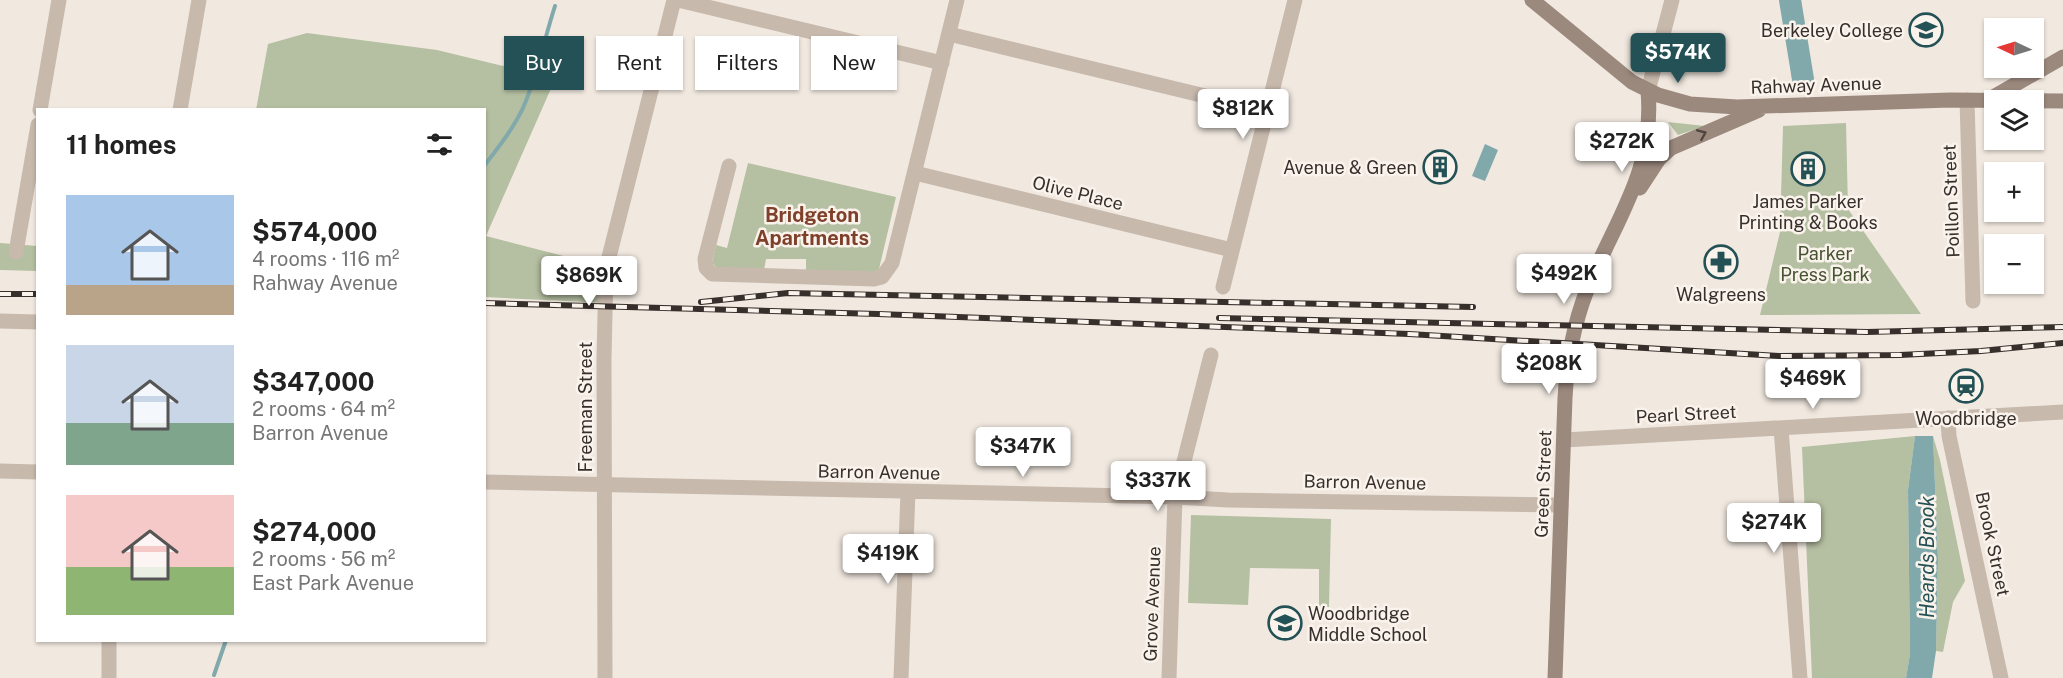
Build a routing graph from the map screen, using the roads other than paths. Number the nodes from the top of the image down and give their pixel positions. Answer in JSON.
{"nodes":[{"id":1,"x":59,"y":0,"type":"edge"},
{"id":2,"x":199,"y":0,"type":"edge"},
{"id":3,"x":676,"y":0,"type":"edge"},
{"id":4,"x":957,"y":0,"type":"edge"},
{"id":5,"x":1295,"y":0,"type":"edge"},
{"id":6,"x":1532,"y":0,"type":"edge"},
{"id":7,"x":1672,"y":0,"type":"edge"},
{"id":8,"x":949,"y":34,"type":"junction"},
{"id":9,"x":2063,"y":57,"type":"edge"},
{"id":10,"x":942,"y":63,"type":"junction"},
{"id":11,"x":2005,"y":90,"type":"edge"},
{"id":12,"x":1648,"y":91,"type":"junction"},
{"id":13,"x":1967,"y":100,"type":"junction"},
{"id":14,"x":1984,"y":100,"type":"edge"},
{"id":15,"x":2044,"y":101,"type":"edge"},
{"id":16,"x":2063,"y":101,"type":"edge"},
{"id":17,"x":1767,"y":106,"type":"junction"},
{"id":18,"x":40,"y":108,"type":"edge"},
{"id":19,"x":180,"y":108,"type":"edge"},
{"id":20,"x":1267,"y":111,"type":"junction"},
{"id":21,"x":36,"y":137,"type":"edge"},
{"id":22,"x":729,"y":166,"type":"dead end"},
{"id":23,"x":915,"y":173,"type":"junction"},
{"id":24,"x":1621,"y":219,"type":"junction"},
{"id":25,"x":1232,"y":250,"type":"junction"},
{"id":26,"x":16,"y":252,"type":"dead end"},
{"id":27,"x":1223,"y":287,"type":"dead end"},
{"id":28,"x":1973,"y":301,"type":"dead end"},
{"id":29,"x":0,"y":321,"type":"edge"},
{"id":30,"x":36,"y":322,"type":"edge"},
{"id":31,"x":1211,"y":355,"type":"dead end"},
{"id":32,"x":2063,"y":412,"type":"edge"},
{"id":33,"x":1947,"y":418,"type":"junction"},
{"id":34,"x":1781,"y":428,"type":"junction"},
{"id":35,"x":1564,"y":440,"type":"junction"},
{"id":36,"x":0,"y":471,"type":"edge"},
{"id":37,"x":36,"y":472,"type":"edge"},
{"id":38,"x":486,"y":482,"type":"edge"},
{"id":39,"x":605,"y":485,"type":"junction"},
{"id":40,"x":908,"y":492,"type":"junction"},
{"id":41,"x":1175,"y":497,"type":"junction"},
{"id":42,"x":1562,"y":505,"type":"junction"},
{"id":43,"x":110,"y":642,"type":"edge"},
{"id":44,"x":109,"y":678,"type":"edge"},
{"id":45,"x":605,"y":678,"type":"edge"},
{"id":46,"x":901,"y":678,"type":"edge"},
{"id":47,"x":1169,"y":678,"type":"edge"},
{"id":48,"x":1555,"y":678,"type":"edge"},
{"id":49,"x":1800,"y":678,"type":"edge"},
{"id":50,"x":2001,"y":678,"type":"edge"}],
"edges":[{"from":1,"to":18,"type":"street"},
{"from":2,"to":19,"type":"street"},
{"from":3,"to":10,"type":"street"},
{"from":3,"to":39,"type":"street","name":"Freeman Street"},
{"from":4,"to":8,"type":"street"},
{"from":5,"to":20,"type":"street"},
{"from":6,"to":12,"type":"street","name":"Rahway Avenue"},
{"from":7,"to":12,"type":"street"},
{"from":8,"to":10,"type":"street"},
{"from":8,"to":20,"type":"street"},
{"from":9,"to":11,"type":"street"},
{"from":10,"to":23,"type":"street"},
{"from":12,"to":17,"type":"street","name":"Rahway Avenue"},
{"from":12,"to":24,"type":"street","name":"Green Street"},
{"from":13,"to":14,"type":"street","name":"Rahway Avenue"},
{"from":13,"to":17,"type":"street","name":"Rahway Avenue"},
{"from":13,"to":28,"type":"street","name":"Poillon Street"},
{"from":15,"to":16,"type":"street","name":"Rahway Avenue"},
{"from":24,"to":17,"type":"street","one_way":true},
{"from":20,"to":25,"type":"street"},
{"from":21,"to":26,"type":"street"},
{"from":22,"to":23,"type":"street"},
{"from":23,"to":25,"type":"street","name":"Olive Place"},
{"from":24,"to":35,"type":"street","name":"Green Street"},
{"from":25,"to":27,"type":"street"},
{"from":29,"to":30,"type":"street"},
{"from":31,"to":41,"type":"street","name":"Grove Avenue"},
{"from":32,"to":33,"type":"street","name":"Pearl Street"},
{"from":33,"to":34,"type":"street","name":"Pearl Street"},
{"from":33,"to":50,"type":"street","name":"Brook Street"},
{"from":34,"to":35,"type":"street","name":"Pearl Street"},
{"from":34,"to":49,"type":"street"},
{"from":35,"to":42,"type":"street","name":"Green Street"},
{"from":36,"to":37,"type":"street"},
{"from":38,"to":39,"type":"street","name":"Barron Avenue"},
{"from":39,"to":40,"type":"street","name":"Barron Avenue"},
{"from":39,"to":45,"type":"street","name":"Freeman Street"},
{"from":40,"to":41,"type":"street","name":"Barron Avenue"},
{"from":40,"to":46,"type":"street"},
{"from":41,"to":42,"type":"street","name":"Barron Avenue"},
{"from":41,"to":47,"type":"street","name":"Grove Avenue"},
{"from":42,"to":48,"type":"street","name":"Green Street"},
{"from":43,"to":44,"type":"street"}]}
